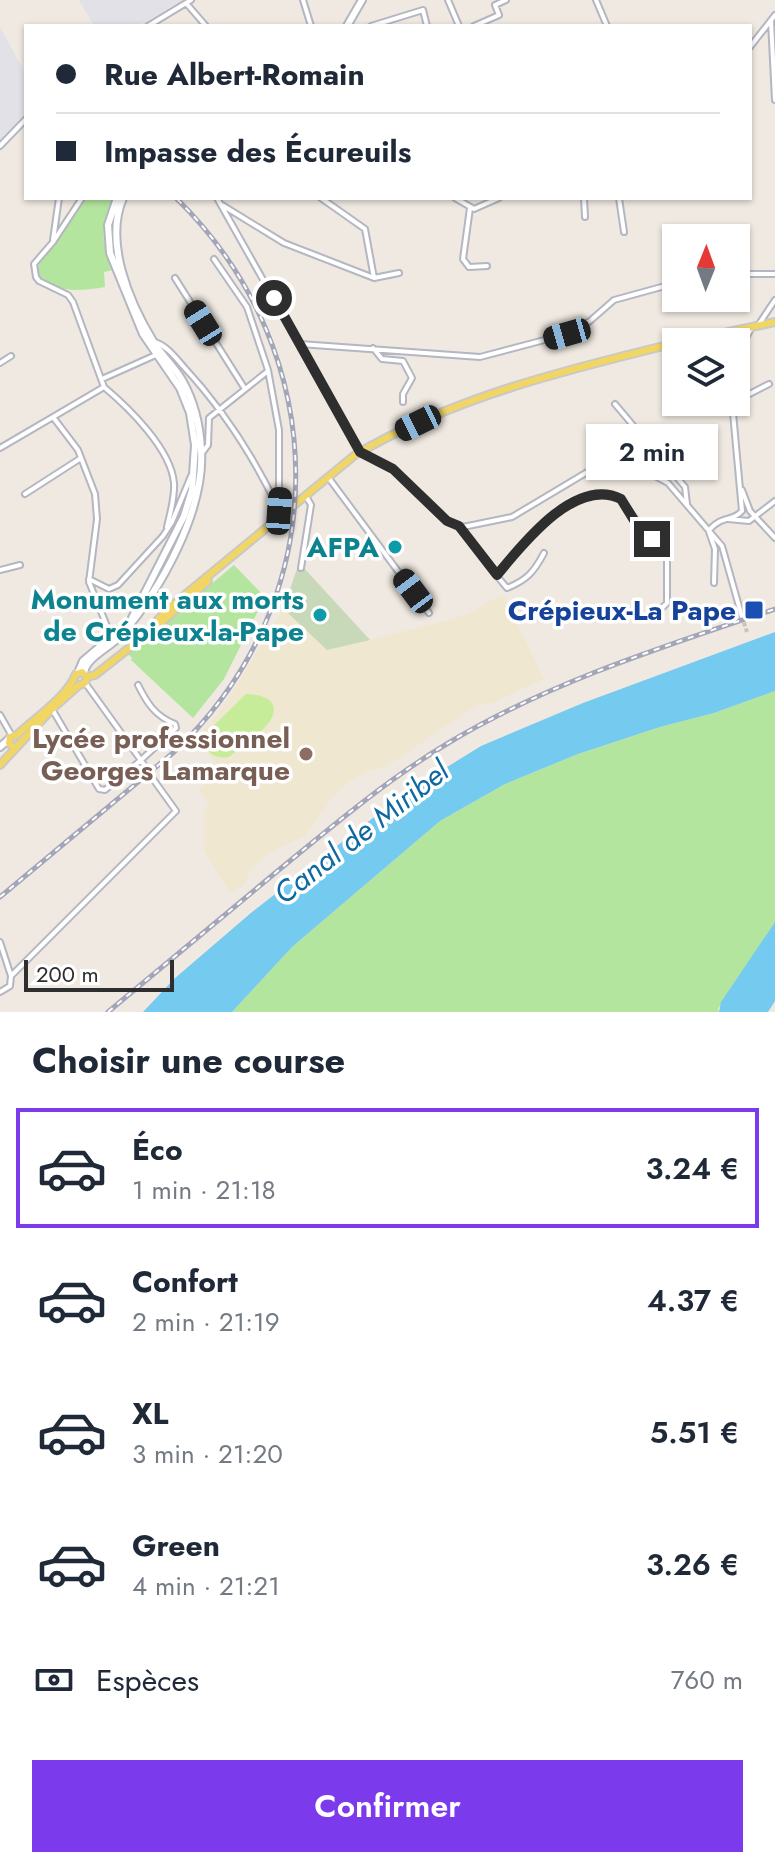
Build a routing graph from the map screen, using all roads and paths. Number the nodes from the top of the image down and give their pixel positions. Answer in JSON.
{"nodes":[{"id":1,"x":303,"y":0,"type":"edge"},
{"id":2,"x":363,"y":0,"type":"edge"},
{"id":3,"x":448,"y":0,"type":"edge"},
{"id":4,"x":506,"y":0,"type":"edge"},
{"id":5,"x":596,"y":0,"type":"edge"},
{"id":6,"x":188,"y":1,"type":"edge"},
{"id":7,"x":773,"y":19,"type":"edge"},
{"id":8,"x":151,"y":24,"type":"edge"},
{"id":9,"x":205,"y":24,"type":"edge"},
{"id":10,"x":310,"y":24,"type":"edge"},
{"id":11,"x":350,"y":24,"type":"edge"},
{"id":12,"x":378,"y":24,"type":"edge"},
{"id":13,"x":426,"y":24,"type":"edge"},
{"id":14,"x":458,"y":24,"type":"edge"},
{"id":15,"x":479,"y":24,"type":"edge"},
{"id":16,"x":606,"y":24,"type":"edge"},
{"id":17,"x":752,"y":45,"type":"edge"},
{"id":18,"x":775,"y":100,"type":"edge"},
{"id":19,"x":24,"y":121,"type":"edge"},
{"id":20,"x":0,"y":146,"type":"edge"},
{"id":21,"x":59,"y":200,"type":"edge"},
{"id":22,"x":81,"y":200,"type":"edge"},
{"id":23,"x":116,"y":200,"type":"edge"},
{"id":24,"x":122,"y":200,"type":"edge"},
{"id":25,"x":218,"y":200,"type":"edge"},
{"id":26,"x":324,"y":200,"type":"edge"},
{"id":27,"x":458,"y":200,"type":"edge"},
{"id":28,"x":495,"y":200,"type":"edge"},
{"id":29,"x":584,"y":200,"type":"edge"},
{"id":30,"x":619,"y":200,"type":"edge"},
{"id":31,"x":221,"y":204,"type":"junction"},
{"id":32,"x":470,"y":208,"type":"junction"},
{"id":33,"x":585,"y":217,"type":"dead end"},
{"id":34,"x":624,"y":232,"type":"dead end"},
{"id":35,"x":53,"y":242,"type":"junction"},
{"id":36,"x":214,"y":259,"type":"dead end"},
{"id":37,"x":487,"y":266,"type":"dead end"},
{"id":38,"x":399,"y":273,"type":"dead end"},
{"id":39,"x":750,"y":274,"type":"edge"},
{"id":40,"x":775,"y":274,"type":"edge"},
{"id":41,"x":175,"y":278,"type":"dead end"},
{"id":42,"x":374,"y":278,"type":"junction"},
{"id":43,"x":662,"y":287,"type":"edge"},
{"id":44,"x":775,"y":300,"type":"edge"},
{"id":45,"x":775,"y":322,"type":"edge"},
{"id":46,"x":755,"y":326,"type":"junction"},
{"id":47,"x":746,"y":328,"type":"edge"},
{"id":48,"x":750,"y":334,"type":"edge"},
{"id":49,"x":153,"y":342,"type":"junction"},
{"id":50,"x":300,"y":344,"type":"junction"},
{"id":51,"x":662,"y":346,"type":"edge"},
{"id":52,"x":373,"y":348,"type":"junction"},
{"id":53,"x":158,"y":353,"type":"junction"},
{"id":54,"x":11,"y":356,"type":"dead end"},
{"id":55,"x":0,"y":363,"type":"edge"},
{"id":56,"x":268,"y":370,"type":"junction"},
{"id":57,"x":102,"y":379,"type":"junction"},
{"id":58,"x":769,"y":384,"type":"dead end"},
{"id":59,"x":104,"y":387,"type":"junction"},
{"id":60,"x":245,"y":389,"type":"junction"},
{"id":61,"x":750,"y":394,"type":"edge"},
{"id":62,"x":403,"y":402,"type":"dead end"},
{"id":63,"x":615,"y":404,"type":"dead end"},
{"id":64,"x":220,"y":409,"type":"junction"},
{"id":65,"x":735,"y":416,"type":"edge"},
{"id":66,"x":53,"y":417,"type":"junction"},
{"id":67,"x":0,"y":448,"type":"edge"},
{"id":68,"x":360,"y":452,"type":"junction"},
{"id":69,"x":202,"y":453,"type":"junction"},
{"id":70,"x":81,"y":458,"type":"junction"},
{"id":71,"x":665,"y":463,"type":"junction"},
{"id":72,"x":195,"y":464,"type":"junction"},
{"id":73,"x":328,"y":477,"type":"junction"},
{"id":74,"x":660,"y":477,"type":"junction"},
{"id":75,"x":741,"y":484,"type":"junction"},
{"id":76,"x":25,"y":494,"type":"dead end"},
{"id":77,"x":306,"y":496,"type":"junction"},
{"id":78,"x":775,"y":501,"type":"edge"},
{"id":79,"x":687,"y":504,"type":"junction"},
{"id":80,"x":749,"y":508,"type":"junction"},
{"id":81,"x":742,"y":511,"type":"junction"},
{"id":82,"x":280,"y":513,"type":"junction"},
{"id":83,"x":754,"y":516,"type":"junction"},
{"id":84,"x":726,"y":519,"type":"junction"},
{"id":85,"x":748,"y":521,"type":"junction"},
{"id":86,"x":459,"y":526,"type":"junction"},
{"id":87,"x":708,"y":528,"type":"junction"},
{"id":88,"x":167,"y":529,"type":"junction"},
{"id":89,"x":775,"y":538,"type":"edge"},
{"id":90,"x":544,"y":553,"type":"dead end"},
{"id":91,"x":20,"y":565,"type":"dead end"},
{"id":92,"x":301,"y":568,"type":"dead end"},
{"id":93,"x":0,"y":570,"type":"edge"},
{"id":94,"x":497,"y":575,"type":"junction"},
{"id":95,"x":89,"y":579,"type":"junction"},
{"id":96,"x":714,"y":583,"type":"dead end"},
{"id":97,"x":661,"y":609,"type":"dead end"},
{"id":98,"x":429,"y":613,"type":"dead end"},
{"id":99,"x":742,"y":617,"type":"tunnel mouth"},
{"id":100,"x":114,"y":640,"type":"junction"},
{"id":101,"x":81,"y":679,"type":"junction"},
{"id":102,"x":138,"y":685,"type":"dead end"},
{"id":103,"x":52,"y":709,"type":"junction"},
{"id":104,"x":0,"y":715,"type":"edge"},
{"id":105,"x":14,"y":740,"type":"junction"},
{"id":106,"x":0,"y":747,"type":"edge"},
{"id":107,"x":141,"y":760,"type":"junction"},
{"id":108,"x":0,"y":765,"type":"edge"},
{"id":109,"x":0,"y":942,"type":"edge"},
{"id":110,"x":11,"y":976,"type":"junction"},
{"id":111,"x":0,"y":992,"type":"edge"}],
"edges":[{"from":1,"to":10,"type":"street"},
{"from":2,"to":11,"type":"main road"},
{"from":3,"to":14,"type":"street"},
{"from":4,"to":15,"type":"street"},
{"from":5,"to":16,"type":"street"},
{"from":6,"to":8,"type":"street"},
{"from":6,"to":9,"type":"street"},
{"from":7,"to":17,"type":"street"},
{"from":7,"to":18,"type":"street"},
{"from":12,"to":13,"type":"street"},
{"from":19,"to":20,"type":"street"},
{"from":21,"to":35,"type":"street"},
{"from":22,"to":35,"type":"street"},
{"from":23,"to":53,"type":"main road"},
{"from":24,"to":49,"type":"main road"},
{"from":25,"to":31,"type":"street"},
{"from":26,"to":42,"type":"street"},
{"from":27,"to":32,"type":"street"},
{"from":28,"to":32,"type":"street"},
{"from":29,"to":33,"type":"street"},
{"from":30,"to":34,"type":"street"},
{"from":31,"to":42,"type":"street"},
{"from":31,"to":50,"type":"street"},
{"from":32,"to":37,"type":"street"},
{"from":35,"to":57,"type":"street"},
{"from":36,"to":56,"type":"street"},
{"from":38,"to":42,"type":"street"},
{"from":39,"to":40,"type":"street"},
{"from":41,"to":60,"type":"street"},
{"from":43,"to":52,"type":"street"},
{"from":44,"to":46,"type":"street"},
{"from":45,"to":46,"type":"main road"},
{"from":46,"to":47,"type":"main road"},
{"from":46,"to":48,"type":"street"},
{"from":49,"to":53,"type":"main road"},
{"from":49,"to":64,"type":"street"},
{"from":50,"to":52,"type":"street"},
{"from":50,"to":68,"type":"street"},
{"from":51,"to":68,"type":"main road"},
{"from":52,"to":62,"type":"street"},
{"from":53,"to":57,"type":"street"},
{"from":53,"to":69,"type":"main road"},
{"from":53,"to":72,"type":"main road"},
{"from":54,"to":55,"type":"street"},
{"from":56,"to":60,"type":"street"},
{"from":56,"to":82,"type":"street"},
{"from":57,"to":59,"type":"street"},
{"from":58,"to":61,"type":"street"},
{"from":59,"to":66,"type":"street"},
{"from":59,"to":88,"type":"street"},
{"from":60,"to":64,"type":"street"},
{"from":63,"to":71,"type":"street"},
{"from":64,"to":69,"type":"street"},
{"from":64,"to":82,"type":"street"},
{"from":65,"to":75,"type":"street"},
{"from":66,"to":67,"type":"street"},
{"from":66,"to":70,"type":"street"},
{"from":68,"to":73,"type":"main road"},
{"from":68,"to":86,"type":"street"},
{"from":69,"to":100,"type":"main road"},
{"from":70,"to":76,"type":"street"},
{"from":70,"to":95,"type":"street"},
{"from":71,"to":74,"type":"street"},
{"from":71,"to":79,"type":"street"},
{"from":72,"to":88,"type":"street"},
{"from":72,"to":100,"type":"main road"},
{"from":73,"to":77,"type":"main road"},
{"from":73,"to":98,"type":"street"},
{"from":74,"to":79,"type":"street"},
{"from":74,"to":86,"type":"street"},
{"from":75,"to":80,"type":"street"},
{"from":75,"to":81,"type":"street"},
{"from":77,"to":82,"type":"main road"},
{"from":77,"to":92,"type":"street"},
{"from":78,"to":83,"type":"street"},
{"from":79,"to":87,"type":"street"},
{"from":80,"to":81,"type":"street"},
{"from":80,"to":83,"type":"street"},
{"from":81,"to":84,"type":"street"},
{"from":81,"to":85,"type":"street"},
{"from":82,"to":101,"type":"main road"},
{"from":83,"to":85,"type":"street"},
{"from":83,"to":89,"type":"street"},
{"from":84,"to":85,"type":"street"},
{"from":84,"to":87,"type":"street"},
{"from":86,"to":94,"type":"street"},
{"from":87,"to":96,"type":"street"},
{"from":87,"to":99,"type":"street"},
{"from":88,"to":95,"type":"street"},
{"from":90,"to":94,"type":"street"},
{"from":91,"to":93,"type":"street"},
{"from":94,"to":97,"type":"street"},
{"from":95,"to":100,"type":"street"},
{"from":100,"to":101,"type":"main road"},
{"from":101,"to":103,"type":"main road"},
{"from":101,"to":105,"type":"main road"},
{"from":101,"to":107,"type":"street"},
{"from":102,"to":107,"type":"street"},
{"from":103,"to":105,"type":"main road"},
{"from":103,"to":107,"type":"street"},
{"from":104,"to":105,"type":"street"},
{"from":105,"to":106,"type":"main road"},
{"from":105,"to":108,"type":"main road"},
{"from":107,"to":110,"type":"street","bridge":true},
{"from":109,"to":110,"type":"street"},
{"from":110,"to":111,"type":"street"}]}
